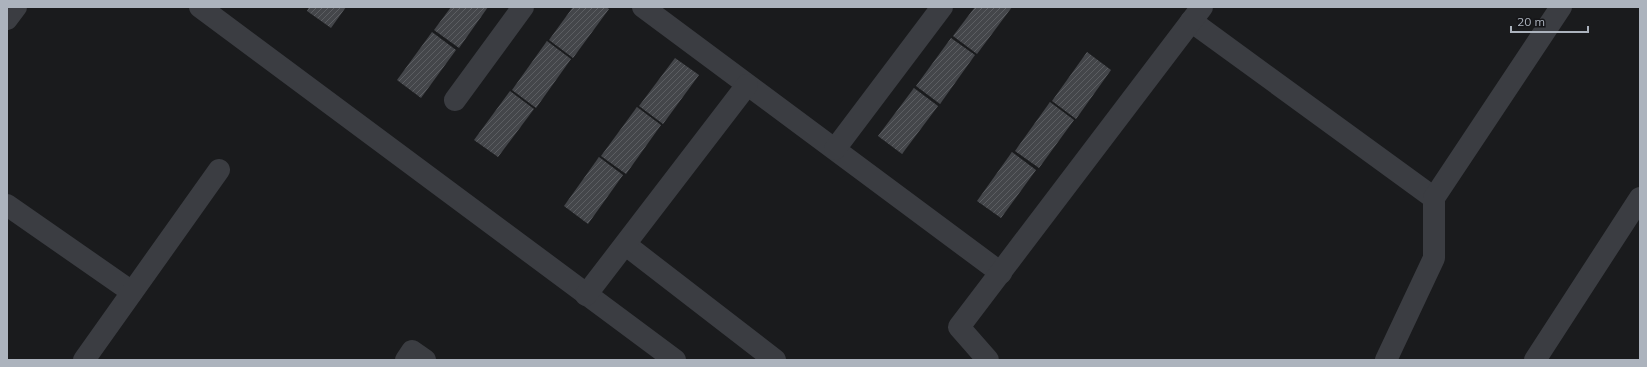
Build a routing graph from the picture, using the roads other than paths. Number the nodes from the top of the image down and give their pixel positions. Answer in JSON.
{"nodes":[{"id":1,"x":16,"y":7,"type":"edge"},
{"id":2,"x":200,"y":7,"type":"edge"},
{"id":3,"x":523,"y":7,"type":"edge"},
{"id":4,"x":643,"y":7,"type":"edge"},
{"id":5,"x":942,"y":7,"type":"edge"},
{"id":6,"x":1561,"y":7,"type":"edge"},
{"id":7,"x":1197,"y":14,"type":"edge"},
{"id":8,"x":7,"y":19,"type":"edge"},
{"id":9,"x":748,"y":85,"type":"junction"},
{"id":10,"x":455,"y":100,"type":"dead end"},
{"id":11,"x":835,"y":149,"type":"junction"},
{"id":12,"x":219,"y":170,"type":"dead end"},
{"id":13,"x":1434,"y":198,"type":"junction"},
{"id":14,"x":1640,"y":198,"type":"edge"},
{"id":15,"x":7,"y":205,"type":"edge"},
{"id":16,"x":626,"y":245,"type":"junction"},
{"id":17,"x":1001,"y":273,"type":"junction"},
{"id":18,"x":132,"y":292,"type":"junction"},
{"id":19,"x":586,"y":296,"type":"junction"},
{"id":20,"x":84,"y":360,"type":"edge"},
{"id":21,"x":406,"y":360,"type":"edge"},
{"id":22,"x":425,"y":360,"type":"edge"},
{"id":23,"x":675,"y":360,"type":"edge"},
{"id":24,"x":775,"y":360,"type":"edge"},
{"id":25,"x":988,"y":360,"type":"edge"},
{"id":26,"x":1386,"y":360,"type":"edge"},
{"id":27,"x":1535,"y":360,"type":"edge"}],
"edges":[{"from":1,"to":8,"type":"street"},
{"from":2,"to":19,"type":"street"},
{"from":3,"to":10,"type":"street"},
{"from":4,"to":9,"type":"street"},
{"from":5,"to":11,"type":"street"},
{"from":6,"to":13,"type":"street"},
{"from":7,"to":13,"type":"street"},
{"from":7,"to":17,"type":"street"},
{"from":9,"to":11,"type":"street"},
{"from":9,"to":16,"type":"street"},
{"from":11,"to":17,"type":"street"},
{"from":12,"to":18,"type":"street"},
{"from":13,"to":26,"type":"street"},
{"from":14,"to":27,"type":"street"},
{"from":15,"to":18,"type":"street"},
{"from":16,"to":19,"type":"street"},
{"from":16,"to":24,"type":"street"},
{"from":17,"to":25,"type":"street"},
{"from":18,"to":20,"type":"street"},
{"from":19,"to":23,"type":"street"},
{"from":21,"to":22,"type":"street"}]}
